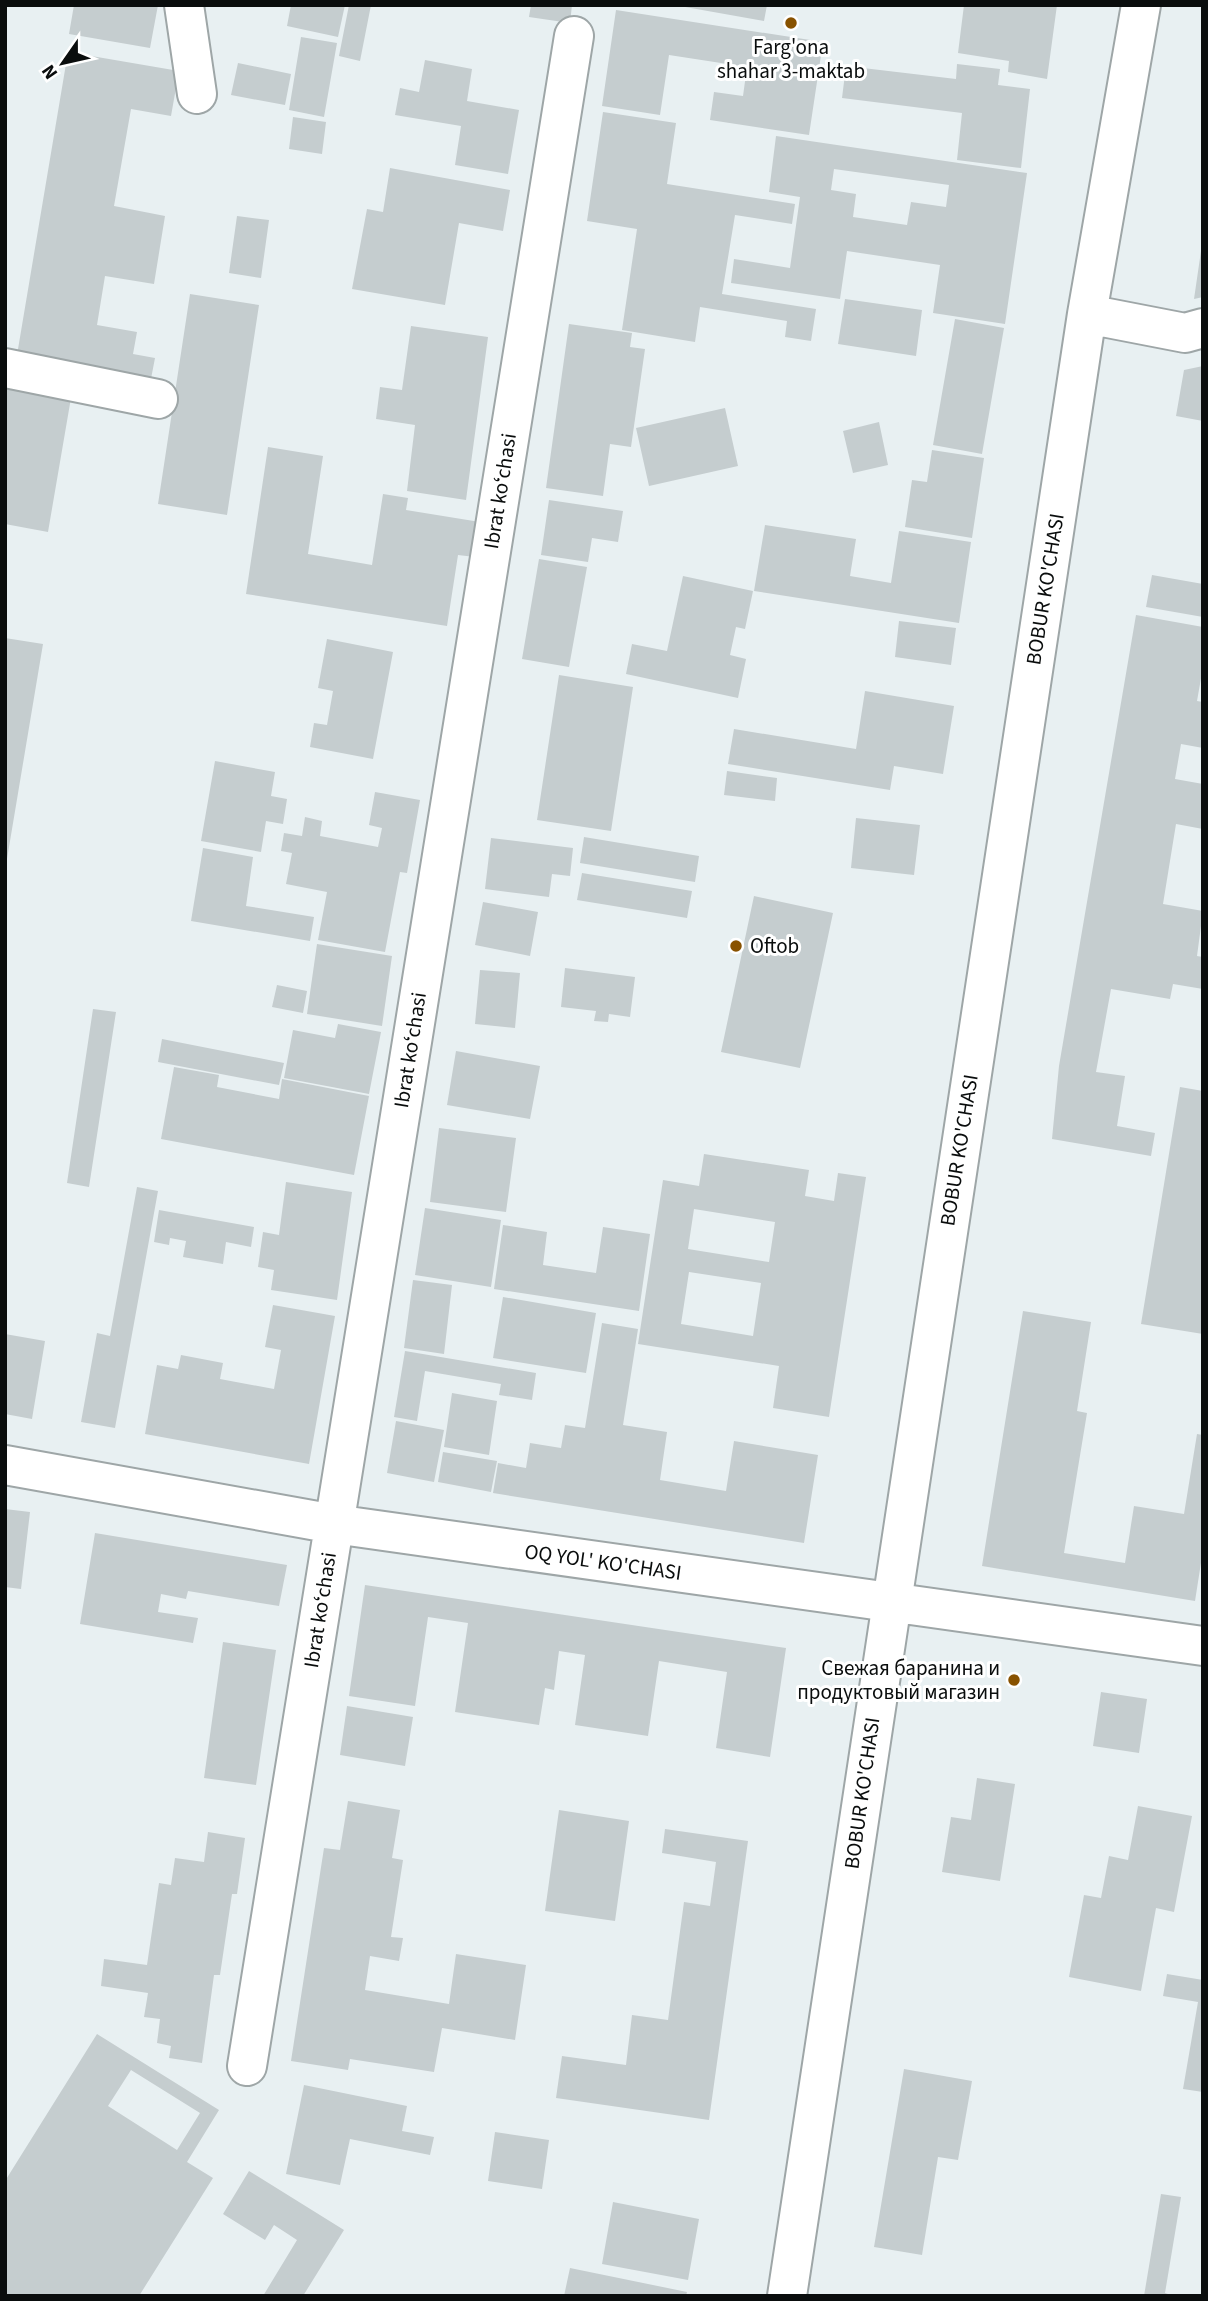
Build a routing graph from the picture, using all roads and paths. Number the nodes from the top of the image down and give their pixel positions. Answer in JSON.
{"nodes":[{"id":1,"x":184,"y":5,"type":"edge"},
{"id":2,"x":1141,"y":5,"type":"edge"},
{"id":3,"x":573,"y":36,"type":"dead end"},
{"id":4,"x":197,"y":94,"type":"dead end"},
{"id":5,"x":1087,"y":314,"type":"junction"},
{"id":6,"x":1203,"y":328,"type":"edge"},
{"id":7,"x":5,"y":368,"type":"edge"},
{"id":8,"x":158,"y":399,"type":"dead end"},
{"id":9,"x":5,"y":1465,"type":"edge"},
{"id":10,"x":334,"y":1524,"type":"junction"},
{"id":11,"x":890,"y":1602,"type":"junction"},
{"id":12,"x":1203,"y":1646,"type":"edge"},
{"id":13,"x":247,"y":2066,"type":"dead end"},
{"id":14,"x":787,"y":2296,"type":"edge"}],
"edges":[{"from":1,"to":4,"type":"street"},
{"from":2,"to":5,"type":"street","name":"BOBUR KO'CHASI"},
{"from":3,"to":10,"type":"street","name":"Ibrat koʻchasi"},
{"from":5,"to":6,"type":"street"},
{"from":5,"to":11,"type":"street","name":"BOBUR KO'CHASI"},
{"from":7,"to":8,"type":"street"},
{"from":9,"to":10,"type":"street","name":"OQ YOL' KO'CHASI"},
{"from":10,"to":11,"type":"street","name":"OQ YOL' KO'CHASI"},
{"from":10,"to":13,"type":"street","name":"Ibrat koʻchasi"},
{"from":11,"to":12,"type":"street","name":"OQ YOL' KO'CHASI"},
{"from":11,"to":14,"type":"street","name":"BOBUR KO'CHASI"}]}
